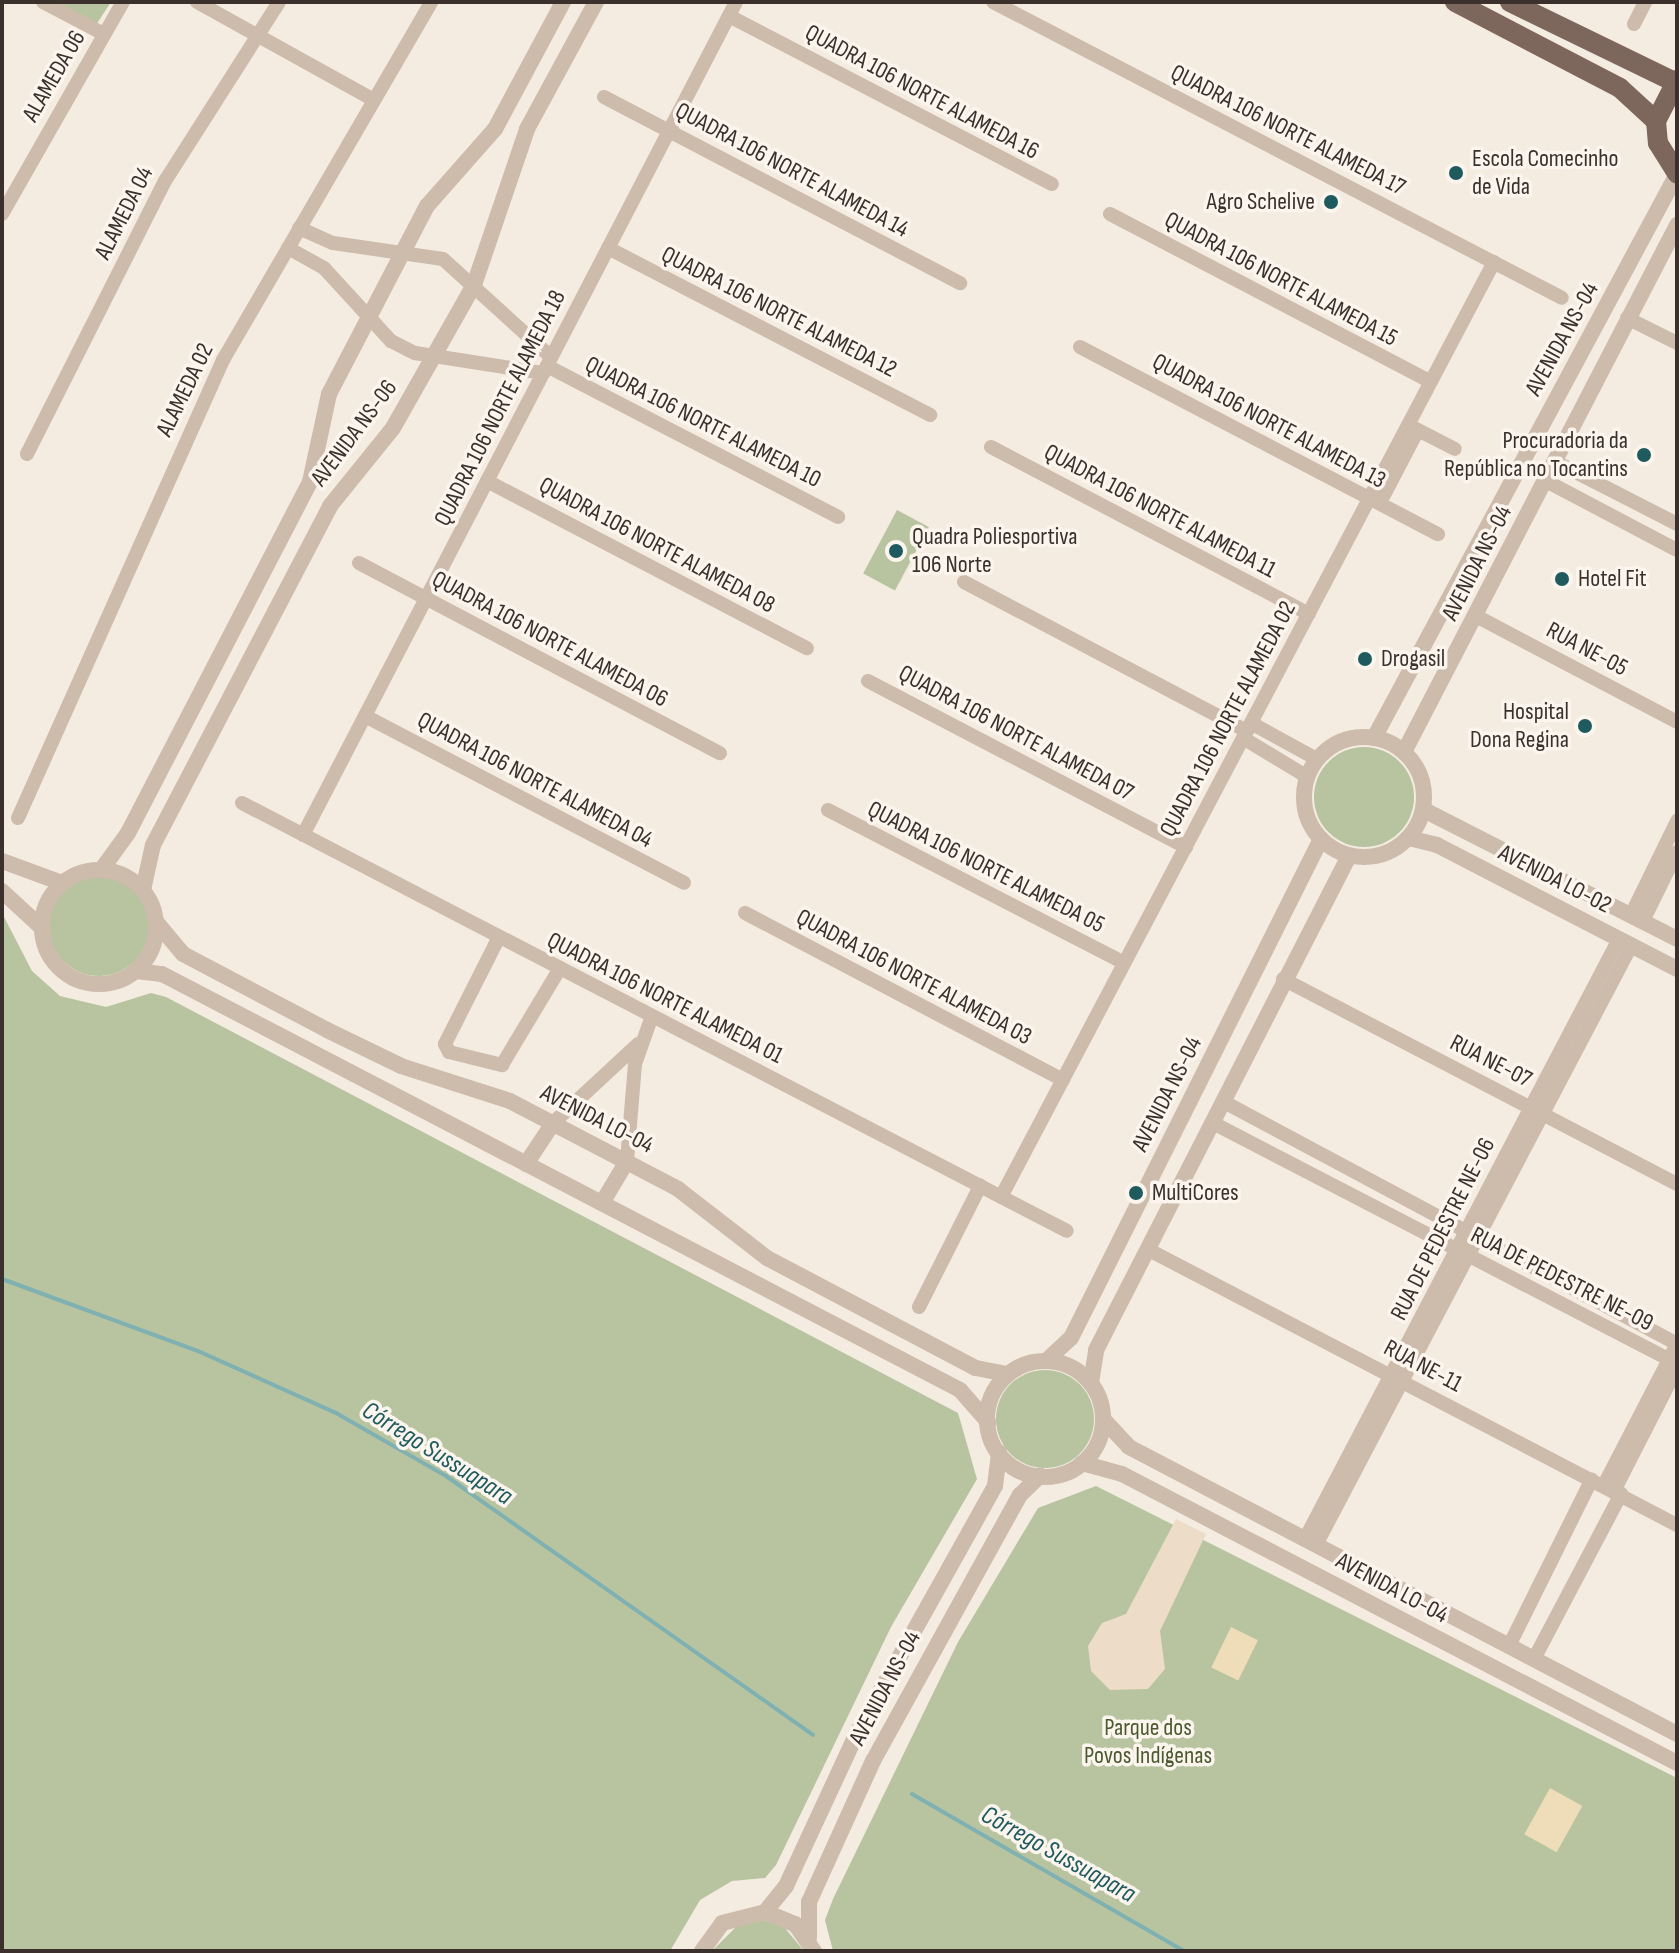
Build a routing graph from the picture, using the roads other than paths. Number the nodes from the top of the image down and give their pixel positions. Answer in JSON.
{"nodes":[{"id":1,"x":43,"y":2,"type":"edge"},
{"id":2,"x":123,"y":2,"type":"edge"},
{"id":3,"x":197,"y":2,"type":"edge"},
{"id":4,"x":279,"y":2,"type":"edge"},
{"id":5,"x":431,"y":2,"type":"edge"},
{"id":6,"x":563,"y":2,"type":"edge"},
{"id":7,"x":596,"y":2,"type":"edge"},
{"id":8,"x":736,"y":2,"type":"edge"},
{"id":9,"x":993,"y":2,"type":"edge"},
{"id":10,"x":1455,"y":2,"type":"edge"},
{"id":11,"x":1510,"y":2,"type":"edge"},
{"id":12,"x":1645,"y":2,"type":"edge"},
{"id":13,"x":729,"y":16,"type":"junction"},
{"id":14,"x":1634,"y":24,"type":"dead end"},
{"id":15,"x":261,"y":31,"type":"junction"},
{"id":16,"x":104,"y":34,"type":"junction"},
{"id":17,"x":1676,"y":81,"type":"edge"},
{"id":18,"x":604,"y":97,"type":"dead end"},
{"id":19,"x":374,"y":100,"type":"junction"},
{"id":20,"x":1656,"y":121,"type":"junction"},
{"id":21,"x":669,"y":131,"type":"junction"},
{"id":22,"x":1677,"y":174,"type":"edge"},
{"id":23,"x":1052,"y":184,"type":"dead end"},
{"id":24,"x":2,"y":214,"type":"edge"},
{"id":25,"x":1110,"y":214,"type":"dead end"},
{"id":26,"x":1677,"y":225,"type":"edge"},
{"id":27,"x":299,"y":228,"type":"junction"},
{"id":28,"x":288,"y":248,"type":"junction"},
{"id":29,"x":608,"y":248,"type":"junction"},
{"id":30,"x":403,"y":251,"type":"junction"},
{"id":31,"x":1494,"y":262,"type":"junction"},
{"id":32,"x":960,"y":283,"type":"dead end"},
{"id":33,"x":474,"y":285,"type":"junction"},
{"id":34,"x":1562,"y":298,"type":"dead end"},
{"id":35,"x":1627,"y":318,"type":"junction"},
{"id":36,"x":367,"y":321,"type":"junction"},
{"id":37,"x":1677,"y":343,"type":"edge"},
{"id":38,"x":1080,"y":347,"type":"dead end"},
{"id":39,"x":438,"y":356,"type":"junction"},
{"id":40,"x":547,"y":365,"type":"junction"},
{"id":41,"x":1431,"y":382,"type":"junction"},
{"id":42,"x":930,"y":415,"type":"dead end"},
{"id":43,"x":1413,"y":428,"type":"junction"},
{"id":44,"x":991,"y":447,"type":"dead end"},
{"id":45,"x":1455,"y":449,"type":"dead end"},
{"id":46,"x":27,"y":454,"type":"dead end"},
{"id":47,"x":1556,"y":462,"type":"junction"},
{"id":48,"x":487,"y":481,"type":"junction"},
{"id":49,"x":1546,"y":481,"type":"junction"},
{"id":50,"x":1377,"y":497,"type":"junction"},
{"id":51,"x":838,"y":517,"type":"dead end"},
{"id":52,"x":1677,"y":524,"type":"edge"},
{"id":53,"x":1438,"y":534,"type":"dead end"},
{"id":54,"x":1677,"y":550,"type":"edge"},
{"id":55,"x":359,"y":563,"type":"dead end"},
{"id":56,"x":964,"y":582,"type":"dead end"},
{"id":57,"x":426,"y":599,"type":"junction"},
{"id":58,"x":1309,"y":614,"type":"junction"},
{"id":59,"x":1476,"y":616,"type":"junction"},
{"id":60,"x":807,"y":648,"type":"dead end"},
{"id":61,"x":868,"y":681,"type":"dead end"},
{"id":62,"x":365,"y":716,"type":"junction"},
{"id":63,"x":1677,"y":722,"type":"edge"},
{"id":64,"x":1247,"y":731,"type":"junction"},
{"id":65,"x":1374,"y":738,"type":"junction"},
{"id":66,"x":1404,"y":752,"type":"junction"},
{"id":67,"x":720,"y":753,"type":"dead end"},
{"id":68,"x":1315,"y":758,"type":"junction"},
{"id":69,"x":1306,"y":776,"type":"junction"},
{"id":70,"x":242,"y":803,"type":"dead end"},
{"id":71,"x":828,"y":810,"type":"dead end"},
{"id":72,"x":1424,"y":810,"type":"junction"},
{"id":73,"x":18,"y":818,"type":"dead end"},
{"id":74,"x":1677,"y":821,"type":"edge"},
{"id":75,"x":303,"y":835,"type":"junction"},
{"id":76,"x":1409,"y":838,"type":"junction"},
{"id":77,"x":1321,"y":839,"type":"junction"},
{"id":78,"x":1186,"y":847,"type":"junction"},
{"id":79,"x":1677,"y":852,"type":"edge"},
{"id":80,"x":1349,"y":856,"type":"junction"},
{"id":81,"x":2,"y":861,"type":"edge"},
{"id":82,"x":102,"y":869,"type":"junction"},
{"id":83,"x":62,"y":883,"type":"junction"},
{"id":84,"x":684,"y":883,"type":"dead end"},
{"id":85,"x":143,"y":890,"type":"junction"},
{"id":86,"x":2,"y":891,"type":"edge"},
{"id":87,"x":745,"y":913,"type":"dead end"},
{"id":88,"x":1637,"y":918,"type":"junction"},
{"id":89,"x":157,"y":923,"type":"junction"},
{"id":90,"x":42,"y":928,"type":"junction"},
{"id":91,"x":499,"y":937,"type":"junction"},
{"id":92,"x":1677,"y":939,"type":"edge"},
{"id":93,"x":1625,"y":942,"type":"junction"},
{"id":94,"x":1124,"y":963,"type":"junction"},
{"id":95,"x":560,"y":968,"type":"junction"},
{"id":96,"x":1677,"y":969,"type":"edge"},
{"id":97,"x":136,"y":971,"type":"junction"},
{"id":98,"x":1283,"y":979,"type":"junction"},
{"id":99,"x":652,"y":1016,"type":"junction"},
{"id":100,"x":639,"y":1044,"type":"junction"},
{"id":101,"x":1063,"y":1080,"type":"junction"},
{"id":102,"x":1224,"y":1102,"type":"junction"},
{"id":103,"x":1537,"y":1110,"type":"junction"},
{"id":104,"x":553,"y":1123,"type":"junction"},
{"id":105,"x":1213,"y":1123,"type":"junction"},
{"id":106,"x":627,"y":1161,"type":"junction"},
{"id":107,"x":526,"y":1164,"type":"junction"},
{"id":108,"x":1677,"y":1184,"type":"edge"},
{"id":109,"x":980,"y":1186,"type":"junction"},
{"id":110,"x":1001,"y":1197,"type":"junction"},
{"id":111,"x":602,"y":1203,"type":"junction"},
{"id":112,"x":1067,"y":1231,"type":"dead end"},
{"id":113,"x":1474,"y":1235,"type":"junction"},
{"id":114,"x":1147,"y":1249,"type":"junction"},
{"id":115,"x":1463,"y":1253,"type":"junction"},
{"id":116,"x":919,"y":1307,"type":"dead end"},
{"id":117,"x":1677,"y":1344,"type":"edge"},
{"id":118,"x":1046,"y":1361,"type":"junction"},
{"id":119,"x":1674,"y":1363,"type":"edge"},
{"id":120,"x":1008,"y":1374,"type":"junction"},
{"id":121,"x":1398,"y":1378,"type":"junction"},
{"id":122,"x":1091,"y":1383,"type":"junction"},
{"id":123,"x":1103,"y":1419,"type":"junction"},
{"id":124,"x":988,"y":1422,"type":"junction"},
{"id":125,"x":999,"y":1452,"type":"junction"},
{"id":126,"x":1082,"y":1463,"type":"junction"},
{"id":127,"x":1040,"y":1476,"type":"junction"},
{"id":128,"x":1608,"y":1487,"type":"junction"},
{"id":129,"x":1677,"y":1525,"type":"edge"},
{"id":130,"x":1311,"y":1542,"type":"junction"},
{"id":131,"x":1509,"y":1646,"type":"junction"},
{"id":132,"x":1534,"y":1659,"type":"junction"},
{"id":133,"x":1677,"y":1734,"type":"edge"},
{"id":134,"x":1677,"y":1763,"type":"edge"},
{"id":135,"x":765,"y":1912,"type":"junction"},
{"id":136,"x":811,"y":1945,"type":"edge"},
{"id":137,"x":702,"y":1951,"type":"edge"}],
"edges":[{"from":1,"to":16,"type":"street"},
{"from":2,"to":16,"type":"street","name":"ALAMEDA 06"},
{"from":3,"to":15,"type":"street"},
{"from":4,"to":15,"type":"street","name":"ALAMEDA 04"},
{"from":5,"to":19,"type":"street","name":"ALAMEDA 02"},
{"from":6,"to":30,"type":"street","name":"AVENIDA NS-06"},
{"from":7,"to":33,"type":"street","name":"AVENIDA NS-06"},
{"from":8,"to":13,"type":"street","name":"QUADRA 106 NORTE ALAMEDA 18"},
{"from":9,"to":31,"type":"street","name":"QUADRA 106 NORTE ALAMEDA 17"},
{"from":10,"to":20,"type":"main road"},
{"from":11,"to":17,"type":"main road"},
{"from":12,"to":14,"type":"street"},
{"from":13,"to":21,"type":"street","name":"QUADRA 106 NORTE ALAMEDA 18"},
{"from":13,"to":23,"type":"street","name":"QUADRA 106 NORTE ALAMEDA 16"},
{"from":15,"to":19,"type":"street"},
{"from":15,"to":46,"type":"street","name":"ALAMEDA 04"},
{"from":16,"to":24,"type":"street","name":"ALAMEDA 06"},
{"from":17,"to":20,"type":"main road"},
{"from":18,"to":21,"type":"street","name":"QUADRA 106 NORTE ALAMEDA 14"},
{"from":19,"to":27,"type":"street","name":"ALAMEDA 02"},
{"from":20,"to":22,"type":"main road"},
{"from":21,"to":29,"type":"street","name":"QUADRA 106 NORTE ALAMEDA 18"},
{"from":21,"to":32,"type":"street","name":"QUADRA 106 NORTE ALAMEDA 14"},
{"from":22,"to":65,"type":"street","name":"AVENIDA NS-04"},
{"from":25,"to":41,"type":"street","name":"QUADRA 106 NORTE ALAMEDA 15"},
{"from":26,"to":35,"type":"street","name":"AVENIDA NS-04"},
{"from":27,"to":28,"type":"street","name":"ALAMEDA 02"},
{"from":27,"to":30,"type":"street"},
{"from":28,"to":36,"type":"street"},
{"from":28,"to":73,"type":"street","name":"ALAMEDA 02"},
{"from":29,"to":40,"type":"street","name":"QUADRA 106 NORTE ALAMEDA 18"},
{"from":29,"to":42,"type":"street","name":"QUADRA 106 NORTE ALAMEDA 12"},
{"from":30,"to":33,"type":"street"},
{"from":30,"to":36,"type":"street","name":"AVENIDA NS-06"},
{"from":31,"to":34,"type":"street","name":"QUADRA 106 NORTE ALAMEDA 17"},
{"from":31,"to":41,"type":"street","name":"QUADRA 106 NORTE ALAMEDA 02"},
{"from":33,"to":39,"type":"street","name":"AVENIDA NS-06"},
{"from":33,"to":40,"type":"street"},
{"from":35,"to":37,"type":"street"},
{"from":35,"to":47,"type":"street","name":"AVENIDA NS-04"},
{"from":36,"to":39,"type":"street"},
{"from":36,"to":82,"type":"street","name":"AVENIDA NS-06"},
{"from":38,"to":50,"type":"street","name":"QUADRA 106 NORTE ALAMEDA 13"},
{"from":39,"to":40,"type":"street"},
{"from":39,"to":85,"type":"street","name":"AVENIDA NS-06"},
{"from":40,"to":48,"type":"street","name":"QUADRA 106 NORTE ALAMEDA 18"},
{"from":40,"to":51,"type":"street","name":"QUADRA 106 NORTE ALAMEDA 10"},
{"from":41,"to":43,"type":"street","name":"QUADRA 106 NORTE ALAMEDA 02"},
{"from":43,"to":45,"type":"street"},
{"from":43,"to":50,"type":"street","name":"QUADRA 106 NORTE ALAMEDA 02"},
{"from":44,"to":58,"type":"street","name":"QUADRA 106 NORTE ALAMEDA 11"},
{"from":47,"to":49,"type":"street","name":"AVENIDA NS-04"},
{"from":47,"to":52,"type":"street"},
{"from":48,"to":57,"type":"street","name":"QUADRA 106 NORTE ALAMEDA 18"},
{"from":48,"to":60,"type":"street","name":"QUADRA 106 NORTE ALAMEDA 08"},
{"from":49,"to":54,"type":"street"},
{"from":49,"to":59,"type":"street","name":"AVENIDA NS-04"},
{"from":50,"to":53,"type":"street","name":"QUADRA 106 NORTE ALAMEDA 13"},
{"from":50,"to":58,"type":"street","name":"QUADRA 106 NORTE ALAMEDA 02"},
{"from":55,"to":57,"type":"street","name":"QUADRA 106 NORTE ALAMEDA 06"},
{"from":56,"to":64,"type":"street"},
{"from":57,"to":62,"type":"street","name":"QUADRA 106 NORTE ALAMEDA 18"},
{"from":57,"to":67,"type":"street","name":"QUADRA 106 NORTE ALAMEDA 06"},
{"from":58,"to":64,"type":"street","name":"QUADRA 106 NORTE ALAMEDA 02"},
{"from":59,"to":63,"type":"street","name":"RUA NE-05"},
{"from":59,"to":66,"type":"street","name":"AVENIDA NS-04"},
{"from":61,"to":78,"type":"street","name":"QUADRA 106 NORTE ALAMEDA 07"},
{"from":62,"to":75,"type":"street","name":"QUADRA 106 NORTE ALAMEDA 18"},
{"from":62,"to":84,"type":"street","name":"QUADRA 106 NORTE ALAMEDA 04"},
{"from":64,"to":68,"type":"street"},
{"from":64,"to":69,"type":"street"},
{"from":64,"to":78,"type":"street","name":"QUADRA 106 NORTE ALAMEDA 02"},
{"from":65,"to":66,"type":"street"},
{"from":65,"to":68,"type":"street"},
{"from":66,"to":72,"type":"street"},
{"from":68,"to":69,"type":"street"},
{"from":69,"to":77,"type":"street"},
{"from":70,"to":75,"type":"street","name":"QUADRA 106 NORTE ALAMEDA 01"},
{"from":71,"to":94,"type":"street","name":"QUADRA 106 NORTE ALAMEDA 05"},
{"from":72,"to":76,"type":"street"},
{"from":72,"to":88,"type":"street","name":"AVENIDA LO-02"},
{"from":74,"to":88,"type":"street"},
{"from":75,"to":91,"type":"street","name":"QUADRA 106 NORTE ALAMEDA 01"},
{"from":76,"to":80,"type":"street"},
{"from":76,"to":93,"type":"street","name":"AVENIDA LO-02"},
{"from":77,"to":80,"type":"street"},
{"from":77,"to":118,"type":"street","name":"AVENIDA NS-04"},
{"from":78,"to":94,"type":"street","name":"QUADRA 106 NORTE ALAMEDA 02"},
{"from":79,"to":88,"type":"street"},
{"from":80,"to":98,"type":"street"},
{"from":81,"to":83,"type":"street"},
{"from":82,"to":83,"type":"street"},
{"from":82,"to":85,"type":"street"},
{"from":83,"to":90,"type":"street"},
{"from":85,"to":89,"type":"street"},
{"from":86,"to":90,"type":"street"},
{"from":87,"to":101,"type":"street","name":"QUADRA 106 NORTE ALAMEDA 03"},
{"from":88,"to":92,"type":"street","name":"AVENIDA LO-02"},
{"from":89,"to":97,"type":"street"},
{"from":89,"to":104,"type":"street","name":"AVENIDA LO-04"},
{"from":90,"to":97,"type":"street"},
{"from":91,"to":95,"type":"street","name":"QUADRA 106 NORTE ALAMEDA 01"},
{"from":91,"to":95,"type":"street"},
{"from":93,"to":96,"type":"street","name":"AVENIDA LO-02"},
{"from":93,"to":103,"type":"street","name":"RUA DE PEDESTRE NE-06"},
{"from":94,"to":101,"type":"street","name":"QUADRA 106 NORTE ALAMEDA 02"},
{"from":95,"to":99,"type":"street","name":"QUADRA 106 NORTE ALAMEDA 01"},
{"from":97,"to":107,"type":"street"},
{"from":98,"to":102,"type":"street"},
{"from":98,"to":103,"type":"street","name":"RUA NE-07"},
{"from":99,"to":100,"type":"street"},
{"from":99,"to":109,"type":"street","name":"QUADRA 106 NORTE ALAMEDA 01"},
{"from":100,"to":104,"type":"street"},
{"from":100,"to":106,"type":"street"},
{"from":101,"to":110,"type":"street","name":"QUADRA 106 NORTE ALAMEDA 02"},
{"from":102,"to":105,"type":"street"},
{"from":102,"to":113,"type":"street","name":"RUA DE PEDESTRE NE-09"},
{"from":103,"to":108,"type":"street","name":"RUA NE-07"},
{"from":103,"to":113,"type":"street","name":"RUA DE PEDESTRE NE-06"},
{"from":104,"to":106,"type":"street","name":"AVENIDA LO-04"},
{"from":104,"to":107,"type":"street"},
{"from":105,"to":114,"type":"street"},
{"from":105,"to":115,"type":"street","name":"RUA DE PEDESTRE NE-09"},
{"from":106,"to":111,"type":"street"},
{"from":106,"to":120,"type":"street","name":"AVENIDA LO-04"},
{"from":107,"to":111,"type":"street"},
{"from":109,"to":110,"type":"street","name":"QUADRA 106 NORTE ALAMEDA 01"},
{"from":109,"to":116,"type":"street"},
{"from":110,"to":112,"type":"street","name":"QUADRA 106 NORTE ALAMEDA 01"},
{"from":111,"to":124,"type":"street"},
{"from":113,"to":115,"type":"street","name":"RUA DE PEDESTRE NE-06"},
{"from":113,"to":117,"type":"street","name":"RUA DE PEDESTRE NE-09"},
{"from":114,"to":121,"type":"street","name":"RUA NE-11"},
{"from":114,"to":122,"type":"street"},
{"from":115,"to":119,"type":"street","name":"RUA DE PEDESTRE NE-09"},
{"from":115,"to":121,"type":"street","name":"RUA DE PEDESTRE NE-06"},
{"from":117,"to":119,"type":"street"},
{"from":118,"to":120,"type":"street","name":"AVENIDA NS-04"},
{"from":118,"to":122,"type":"street"},
{"from":119,"to":128,"type":"street"},
{"from":120,"to":124,"type":"street"},
{"from":121,"to":128,"type":"street","name":"RUA NE-11"},
{"from":121,"to":130,"type":"street","name":"RUA DE PEDESTRE NE-06"},
{"from":122,"to":123,"type":"street"},
{"from":123,"to":126,"type":"street"},
{"from":123,"to":130,"type":"street","name":"AVENIDA LO-04"},
{"from":124,"to":125,"type":"street"},
{"from":125,"to":127,"type":"street"},
{"from":125,"to":135,"type":"street","name":"AVENIDA NS-04"},
{"from":126,"to":127,"type":"street"},
{"from":126,"to":134,"type":"street","name":"AVENIDA LO-04"},
{"from":127,"to":136,"type":"street","name":"AVENIDA NS-04"},
{"from":128,"to":129,"type":"street","name":"RUA NE-11"},
{"from":128,"to":131,"type":"street"},
{"from":128,"to":132,"type":"street"},
{"from":130,"to":131,"type":"street","name":"AVENIDA LO-04"},
{"from":131,"to":132,"type":"street","name":"AVENIDA LO-04"},
{"from":132,"to":133,"type":"street","name":"AVENIDA LO-04"},
{"from":135,"to":136,"type":"street"},
{"from":135,"to":137,"type":"street"}]}
